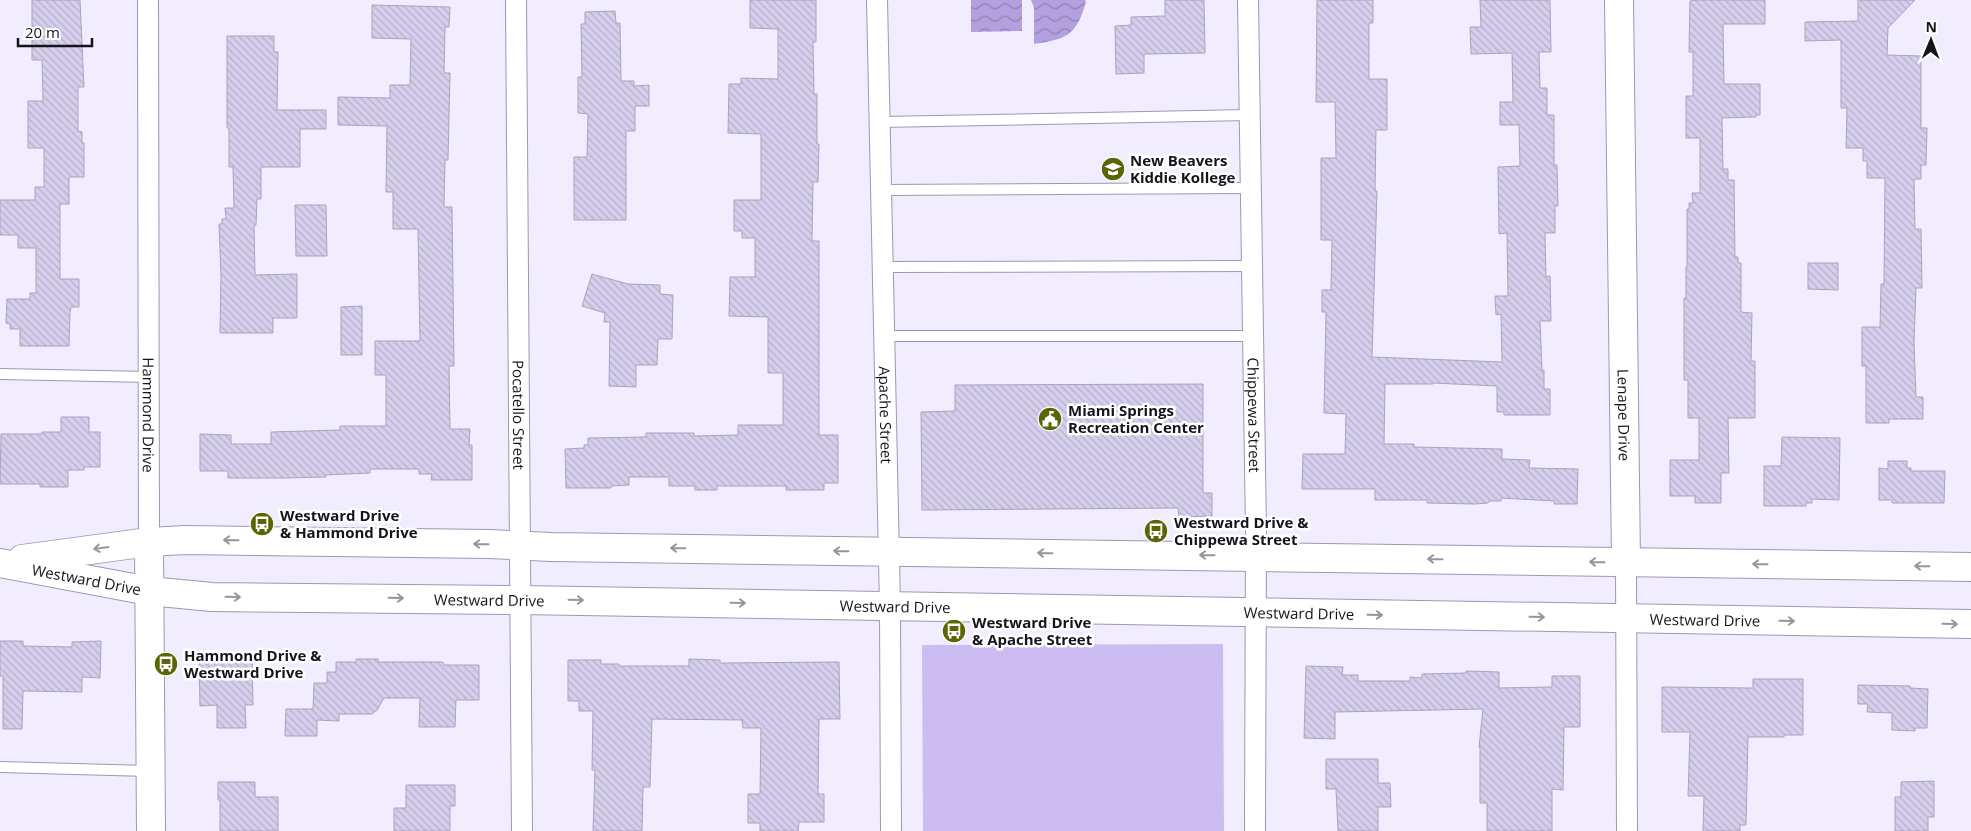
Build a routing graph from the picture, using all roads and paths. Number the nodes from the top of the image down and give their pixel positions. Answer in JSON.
{"nodes":[{"id":1,"x":148,"y":0,"type":"edge"},
{"id":2,"x":516,"y":0,"type":"edge"},
{"id":3,"x":877,"y":0,"type":"edge"},
{"id":4,"x":1248,"y":0,"type":"edge"},
{"id":5,"x":1619,"y":0,"type":"edge"},
{"id":6,"x":1249,"y":115,"type":"junction"},
{"id":7,"x":880,"y":122,"type":"junction"},
{"id":8,"x":1250,"y":188,"type":"junction"},
{"id":9,"x":881,"y":190,"type":"junction"},
{"id":10,"x":1251,"y":266,"type":"junction"},
{"id":11,"x":882,"y":267,"type":"junction"},
{"id":12,"x":883,"y":336,"type":"junction"},
{"id":13,"x":1252,"y":336,"type":"junction"},
{"id":14,"x":0,"y":374,"type":"edge"},
{"id":15,"x":149,"y":378,"type":"junction"},
{"id":16,"x":149,"y":542,"type":"junction"},
{"id":17,"x":520,"y":546,"type":"junction"},
{"id":18,"x":889,"y":552,"type":"junction"},
{"id":19,"x":1256,"y":556,"type":"junction"},
{"id":20,"x":0,"y":562,"type":"edge"},
{"id":21,"x":1626,"y":562,"type":"junction"},
{"id":22,"x":1971,"y":567,"type":"edge"},
{"id":23,"x":149,"y":591,"type":"junction"},
{"id":24,"x":520,"y":600,"type":"junction"},
{"id":25,"x":890,"y":606,"type":"junction"},
{"id":26,"x":1256,"y":613,"type":"junction"},
{"id":27,"x":1626,"y":618,"type":"junction"},
{"id":28,"x":1971,"y":624,"type":"edge"},
{"id":29,"x":0,"y":767,"type":"edge"},
{"id":30,"x":150,"y":771,"type":"junction"},
{"id":31,"x":150,"y":831,"type":"edge"},
{"id":32,"x":522,"y":831,"type":"edge"},
{"id":33,"x":891,"y":831,"type":"edge"},
{"id":34,"x":1255,"y":831,"type":"edge"},
{"id":35,"x":1627,"y":831,"type":"edge"}],
"edges":[{"from":1,"to":15,"type":"street","name":"Hammond Drive"},
{"from":2,"to":17,"type":"street","name":"Pocatello Street"},
{"from":3,"to":7,"type":"street","name":"Apache Street"},
{"from":4,"to":6,"type":"street","name":"Chippewa Street"},
{"from":5,"to":21,"type":"street","name":"Lenape Drive"},
{"from":6,"to":7,"type":"lane"},
{"from":6,"to":8,"type":"street","name":"Chippewa Street"},
{"from":7,"to":9,"type":"street","name":"Apache Street"},
{"from":8,"to":9,"type":"lane"},
{"from":8,"to":10,"type":"street","name":"Chippewa Street"},
{"from":9,"to":11,"type":"street","name":"Apache Street"},
{"from":10,"to":11,"type":"lane"},
{"from":10,"to":13,"type":"street","name":"Chippewa Street"},
{"from":11,"to":12,"type":"street","name":"Apache Street"},
{"from":12,"to":13,"type":"lane"},
{"from":12,"to":18,"type":"street","name":"Apache Street"},
{"from":13,"to":19,"type":"street","name":"Chippewa Street"},
{"from":14,"to":15,"type":"lane"},
{"from":15,"to":16,"type":"street","name":"Hammond Drive"},
{"from":17,"to":16,"type":"street","name":"Westward Drive","one_way":true},
{"from":16,"to":20,"type":"street","name":"Westward Drive","one_way":true},
{"from":16,"to":23,"type":"street","name":"Hammond Drive"},
{"from":18,"to":17,"type":"street","name":"Westward Drive","one_way":true},
{"from":17,"to":24,"type":"street","name":"Pocatello Street"},
{"from":19,"to":18,"type":"street","name":"Westward Drive","one_way":true},
{"from":18,"to":25,"type":"street","name":"Apache Street"},
{"from":21,"to":19,"type":"street","name":"Westward Drive","one_way":true},
{"from":19,"to":26,"type":"street","name":"Chippewa Street"},
{"from":20,"to":23,"type":"street","name":"Westward Drive"},
{"from":22,"to":21,"type":"street","name":"Westward Drive","one_way":true},
{"from":21,"to":27,"type":"street","name":"Lenape Drive"},
{"from":23,"to":24,"type":"street","name":"Westward Drive","one_way":true},
{"from":23,"to":30,"type":"street","name":"Hammond Drive"},
{"from":24,"to":25,"type":"street","name":"Westward Drive","one_way":true},
{"from":24,"to":32,"type":"street","name":"Pocatello Street"},
{"from":25,"to":26,"type":"street","name":"Westward Drive"},
{"from":25,"to":33,"type":"street","name":"Apache Street"},
{"from":26,"to":27,"type":"street","name":"Westward Drive","one_way":true},
{"from":26,"to":34,"type":"street","name":"Chippewa Street"},
{"from":27,"to":28,"type":"street","name":"Westward Drive","one_way":true},
{"from":27,"to":35,"type":"street","name":"Lenape Drive"},
{"from":29,"to":30,"type":"lane"},
{"from":30,"to":31,"type":"street","name":"Hammond Drive"}]}
